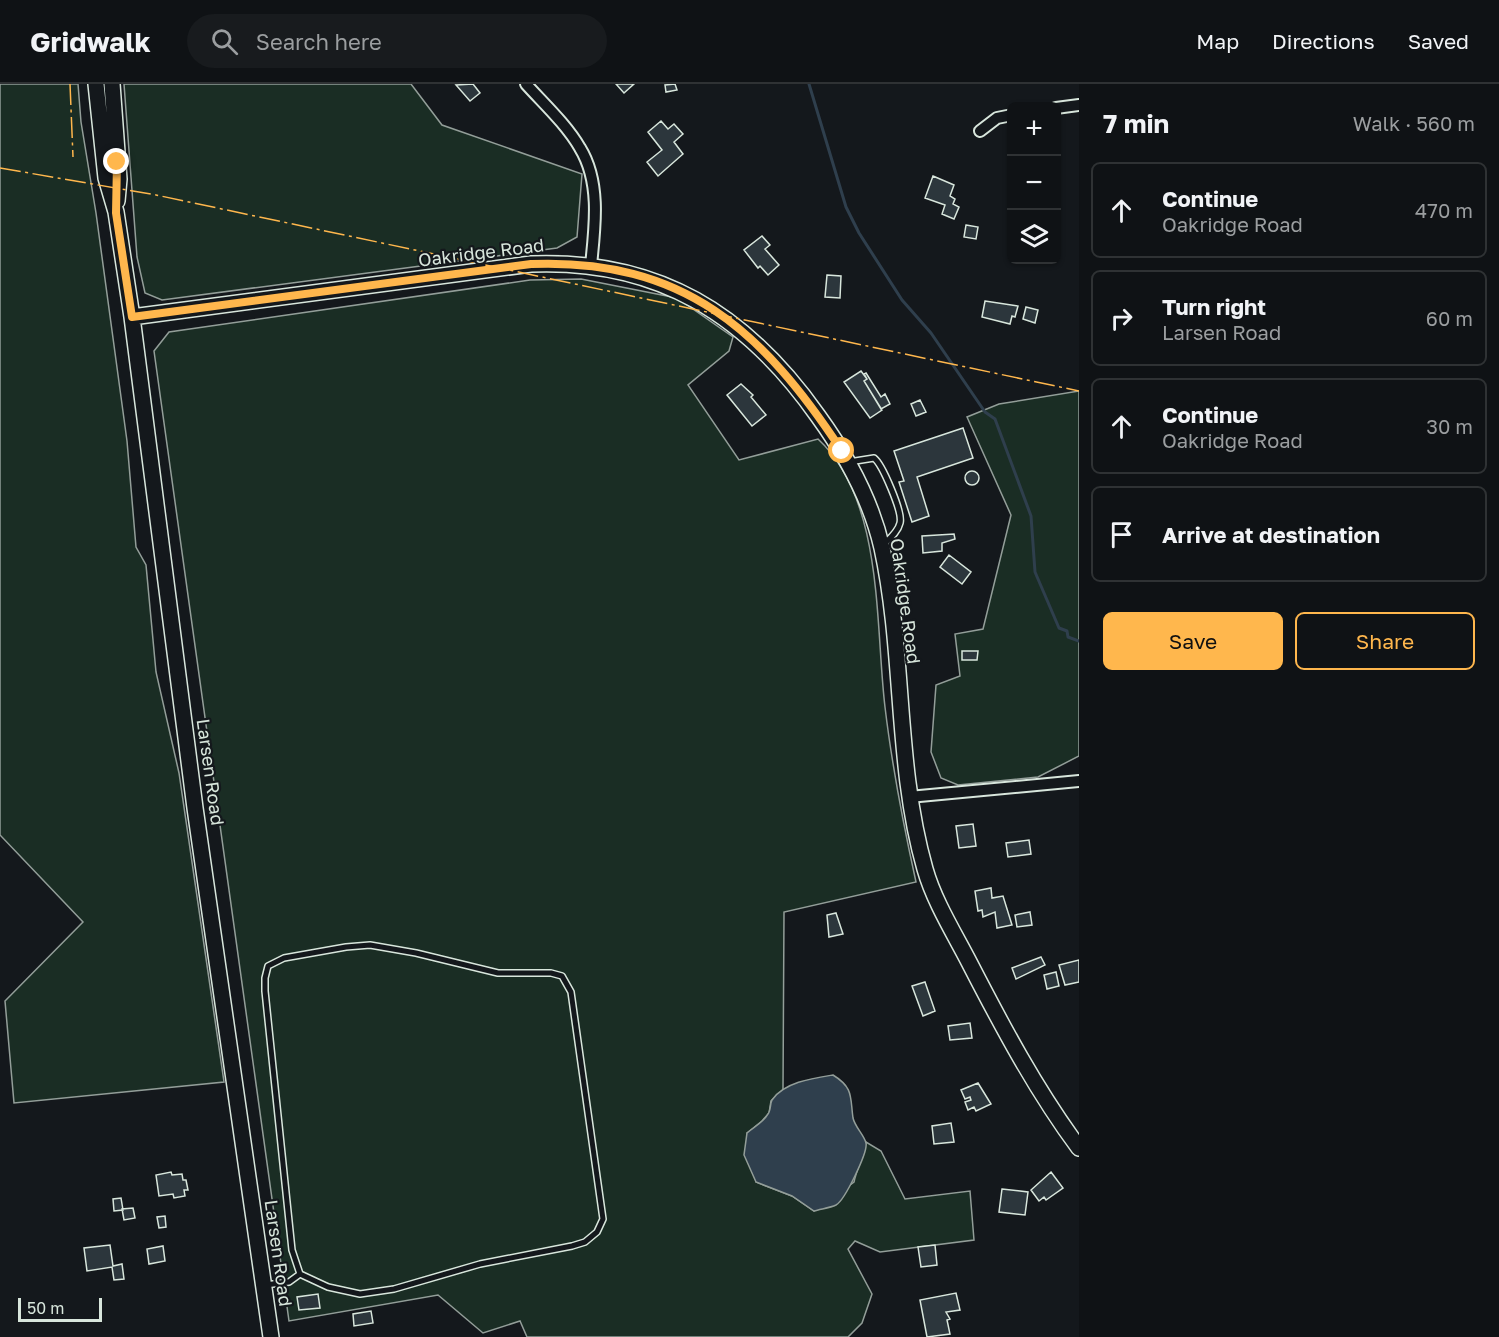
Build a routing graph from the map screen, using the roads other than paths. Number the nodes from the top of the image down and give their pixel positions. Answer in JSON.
{"nodes":[{"id":1,"x":96,"y":84,"type":"edge"},
{"id":2,"x":112,"y":84,"type":"edge"},
{"id":3,"x":526,"y":84,"type":"edge"},
{"id":4,"x":1079,"y":105,"type":"edge"},
{"id":5,"x":1061,"y":107,"type":"edge"},
{"id":6,"x":1007,"y":116,"type":"edge"},
{"id":7,"x":980,"y":131,"type":"dead end"},
{"id":8,"x":116,"y":213,"type":"junction"},
{"id":9,"x":591,"y":265,"type":"junction"},
{"id":10,"x":132,"y":317,"type":"junction"},
{"id":11,"x":849,"y":462,"type":"junction"},
{"id":12,"x":882,"y":546,"type":"junction"},
{"id":13,"x":1079,"y":781,"type":"edge"},
{"id":14,"x":909,"y":797,"type":"junction"},
{"id":15,"x":1079,"y":1148,"type":"edge"},
{"id":16,"x":300,"y":1274,"type":"junction"},
{"id":17,"x":263,"y":1285,"type":"junction"},
{"id":18,"x":271,"y":1337,"type":"edge"}],
"edges":[{"from":1,"to":8,"type":"street"},
{"from":2,"to":8,"type":"street"},
{"from":3,"to":9,"type":"street"},
{"from":4,"to":5,"type":"street"},
{"from":6,"to":7,"type":"street"},
{"from":8,"to":10,"type":"street","name":"Larsen Road"},
{"from":9,"to":10,"type":"street","name":"Oakridge Road"},
{"from":9,"to":11,"type":"street","name":"Oakridge Road"},
{"from":10,"to":17,"type":"street","name":"Larsen Road"},
{"from":11,"to":12,"type":"street","name":"Oakridge Road"},
{"from":11,"to":12,"type":"lane"},
{"from":12,"to":14,"type":"street","name":"Oakridge Road"},
{"from":13,"to":14,"type":"street"},
{"from":14,"to":15,"type":"street","name":"Oakridge Road"},
{"from":16,"to":16,"type":"lane"},
{"from":16,"to":17,"type":"lane"},
{"from":17,"to":18,"type":"street","name":"Larsen Road"}]}
